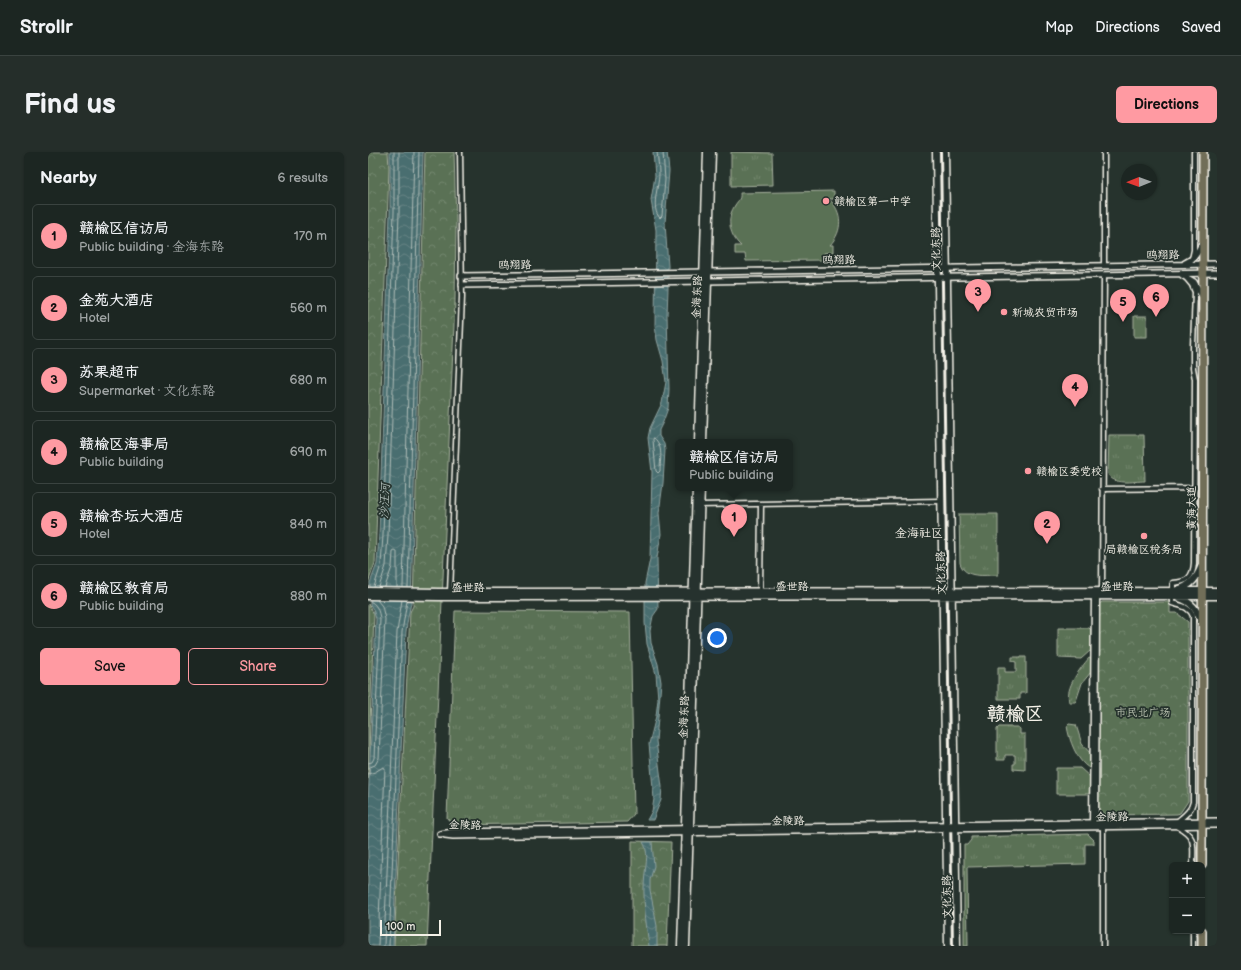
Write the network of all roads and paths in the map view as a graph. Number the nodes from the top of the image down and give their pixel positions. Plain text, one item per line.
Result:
1 (460, 152) edge
2 (707, 152) edge
3 (712, 152) edge
4 (936, 152) edge
5 (945, 152) edge
6 (1104, 152) edge
7 (1194, 152) edge
8 (1203, 152) edge
9 (1203, 240) junction
10 (1192, 260) junction
11 (1203, 264) junction
12 (1217, 264) edge
13 (1180, 265) junction
14 (1104, 266) junction
15 (946, 268) junction
16 (937, 269) junction
17 (706, 272) junction
18 (1178, 274) junction
19 (1203, 274) junction
20 (1217, 274) edge
21 (1104, 275) junction
22 (461, 276) junction
23 (1184, 276) junction
24 (938, 278) junction
25 (946, 278) junction
26 (705, 282) junction
27 (462, 285) junction
28 (1203, 299) junction
29 (698, 439) edge
30 (703, 439) edge
31 (1202, 477) junction
32 (1195, 488) junction
33 (1102, 489) junction
34 (696, 491) edge
35 (701, 491) edge
36 (1202, 498) junction
37 (941, 501) junction
38 (761, 504) junction
39 (700, 505) junction
40 (1202, 564) junction
41 (368, 591) edge
42 (760, 591) junction
43 (1217, 591) edge
44 (450, 592) junction
45 (1097, 593) junction
46 (1172, 593) junction
47 (695, 594) junction
48 (943, 594) junction
49 (952, 594) junction
50 (1202, 594) junction
51 (368, 596) edge
52 (1217, 596) edge
53 (1202, 625) junction
54 (1217, 821) edge
55 (1177, 823) junction
56 (1202, 823) junction
57 (1094, 825) junction
58 (1217, 825) edge
59 (946, 827) junction
60 (955, 827) junction
61 (1103, 827) junction
62 (687, 831) junction
63 (1193, 862) edge
64 (1202, 862) edge
65 (1193, 934) edge
66 (1202, 934) edge
67 (681, 946) edge
68 (686, 946) edge
69 (948, 946) edge
70 (957, 946) edge
71 (1103, 946) edge
72 (1193, 946) edge
73 (1202, 946) edge

1 - 22 street
2 - 17 main road, 金海东路
3 - 17 main road, 金海东路
4 - 16 main road, 文化东路
5 - 15 main road, 文化东路
6 - 14 street
7 - 10 street
8 - 9 main road, 黄海大道
9 - 10 street
9 - 11 main road, 黄海大道
10 - 13 street
11 - 12 street, 鸥翔路
11 - 13 street, 鸥翔路
11 - 19 main road, 黄海大道
13 - 14 street, 鸥翔路
14 - 15 street, 鸥翔路
15 - 16 street, 鸥翔路
15 - 25 main road, 文化东路
16 - 17 street, 鸥翔路
16 - 24 main road, 文化东路
17 - 22 street, 鸥翔路
17 - 26 main road, 金海东路
18 - 19 street, 鸥翔路
18 - 21 street, 鸥翔路
18 - 23 street
19 - 20 street, 鸥翔路
19 - 28 main road, 黄海大道
21 - 25 street, 鸥翔路
21 - 33 street
22 - 27 street
23 - 28 street
23 - 32 street
24 - 25 street, 鸥翔路
24 - 26 street, 鸥翔路
24 - 37 main road, 文化东路
25 - 49 main road, 文化东路
26 - 27 street, 鸥翔路
26 - 29 main road, 金海东路
26 - 30 main road, 金海东路
27 - 44 street
28 - 31 main road, 黄海大道
31 - 32 street
31 - 36 main road, 黄海大道
32 - 33 street
32 - 36 street
32 - 46 street
33 - 45 street
34 - 47 main road, 金海东路
35 - 39 main road, 金海东路
36 - 40 main road, 黄海大道
37 - 38 street
37 - 48 main road, 文化东路
38 - 39 street
38 - 42 street
39 - 47 main road, 金海东路
40 - 46 main road
40 - 50 main road, 黄海大道
41 - 44 main road, 盛世路
42 - 47 main road, 盛世路
42 - 48 main road, 盛世路
43 - 50 main road, 盛世路
44 - 47 main road, 盛世路
45 - 46 main road, 盛世路
45 - 49 main road, 盛世路
45 - 57 street
46 - 50 main road, 盛世路
46 - 53 main road
46 - 55 street
47 - 48 main road, 盛世路
47 - 51 main road, 盛世路
47 - 62 main road, 金海东路
48 - 49 main road, 盛世路
48 - 59 main road, 文化东路
49 - 60 main road, 文化东路
50 - 52 main road, 盛世路
50 - 53 main road, 黄海大道
53 - 56 main road, 黄海大道
54 - 56 street, 金陵路
55 - 56 street, 金陵路
55 - 57 street, 金陵路
55 - 61 street, 金陵路
55 - 63 street
56 - 58 street, 金陵路
56 - 64 main road, 黄海大道
57 - 60 street, 金陵路
57 - 61 street, 金陵路
59 - 60 street, 金陵路
59 - 62 street, 金陵路
59 - 69 main road, 文化东路
60 - 70 main road, 文化东路
61 - 71 street
62 - 62 street, 金陵路
62 - 67 main road, 金海东路
62 - 68 main road, 金海东路
65 - 72 street
66 - 73 main road

